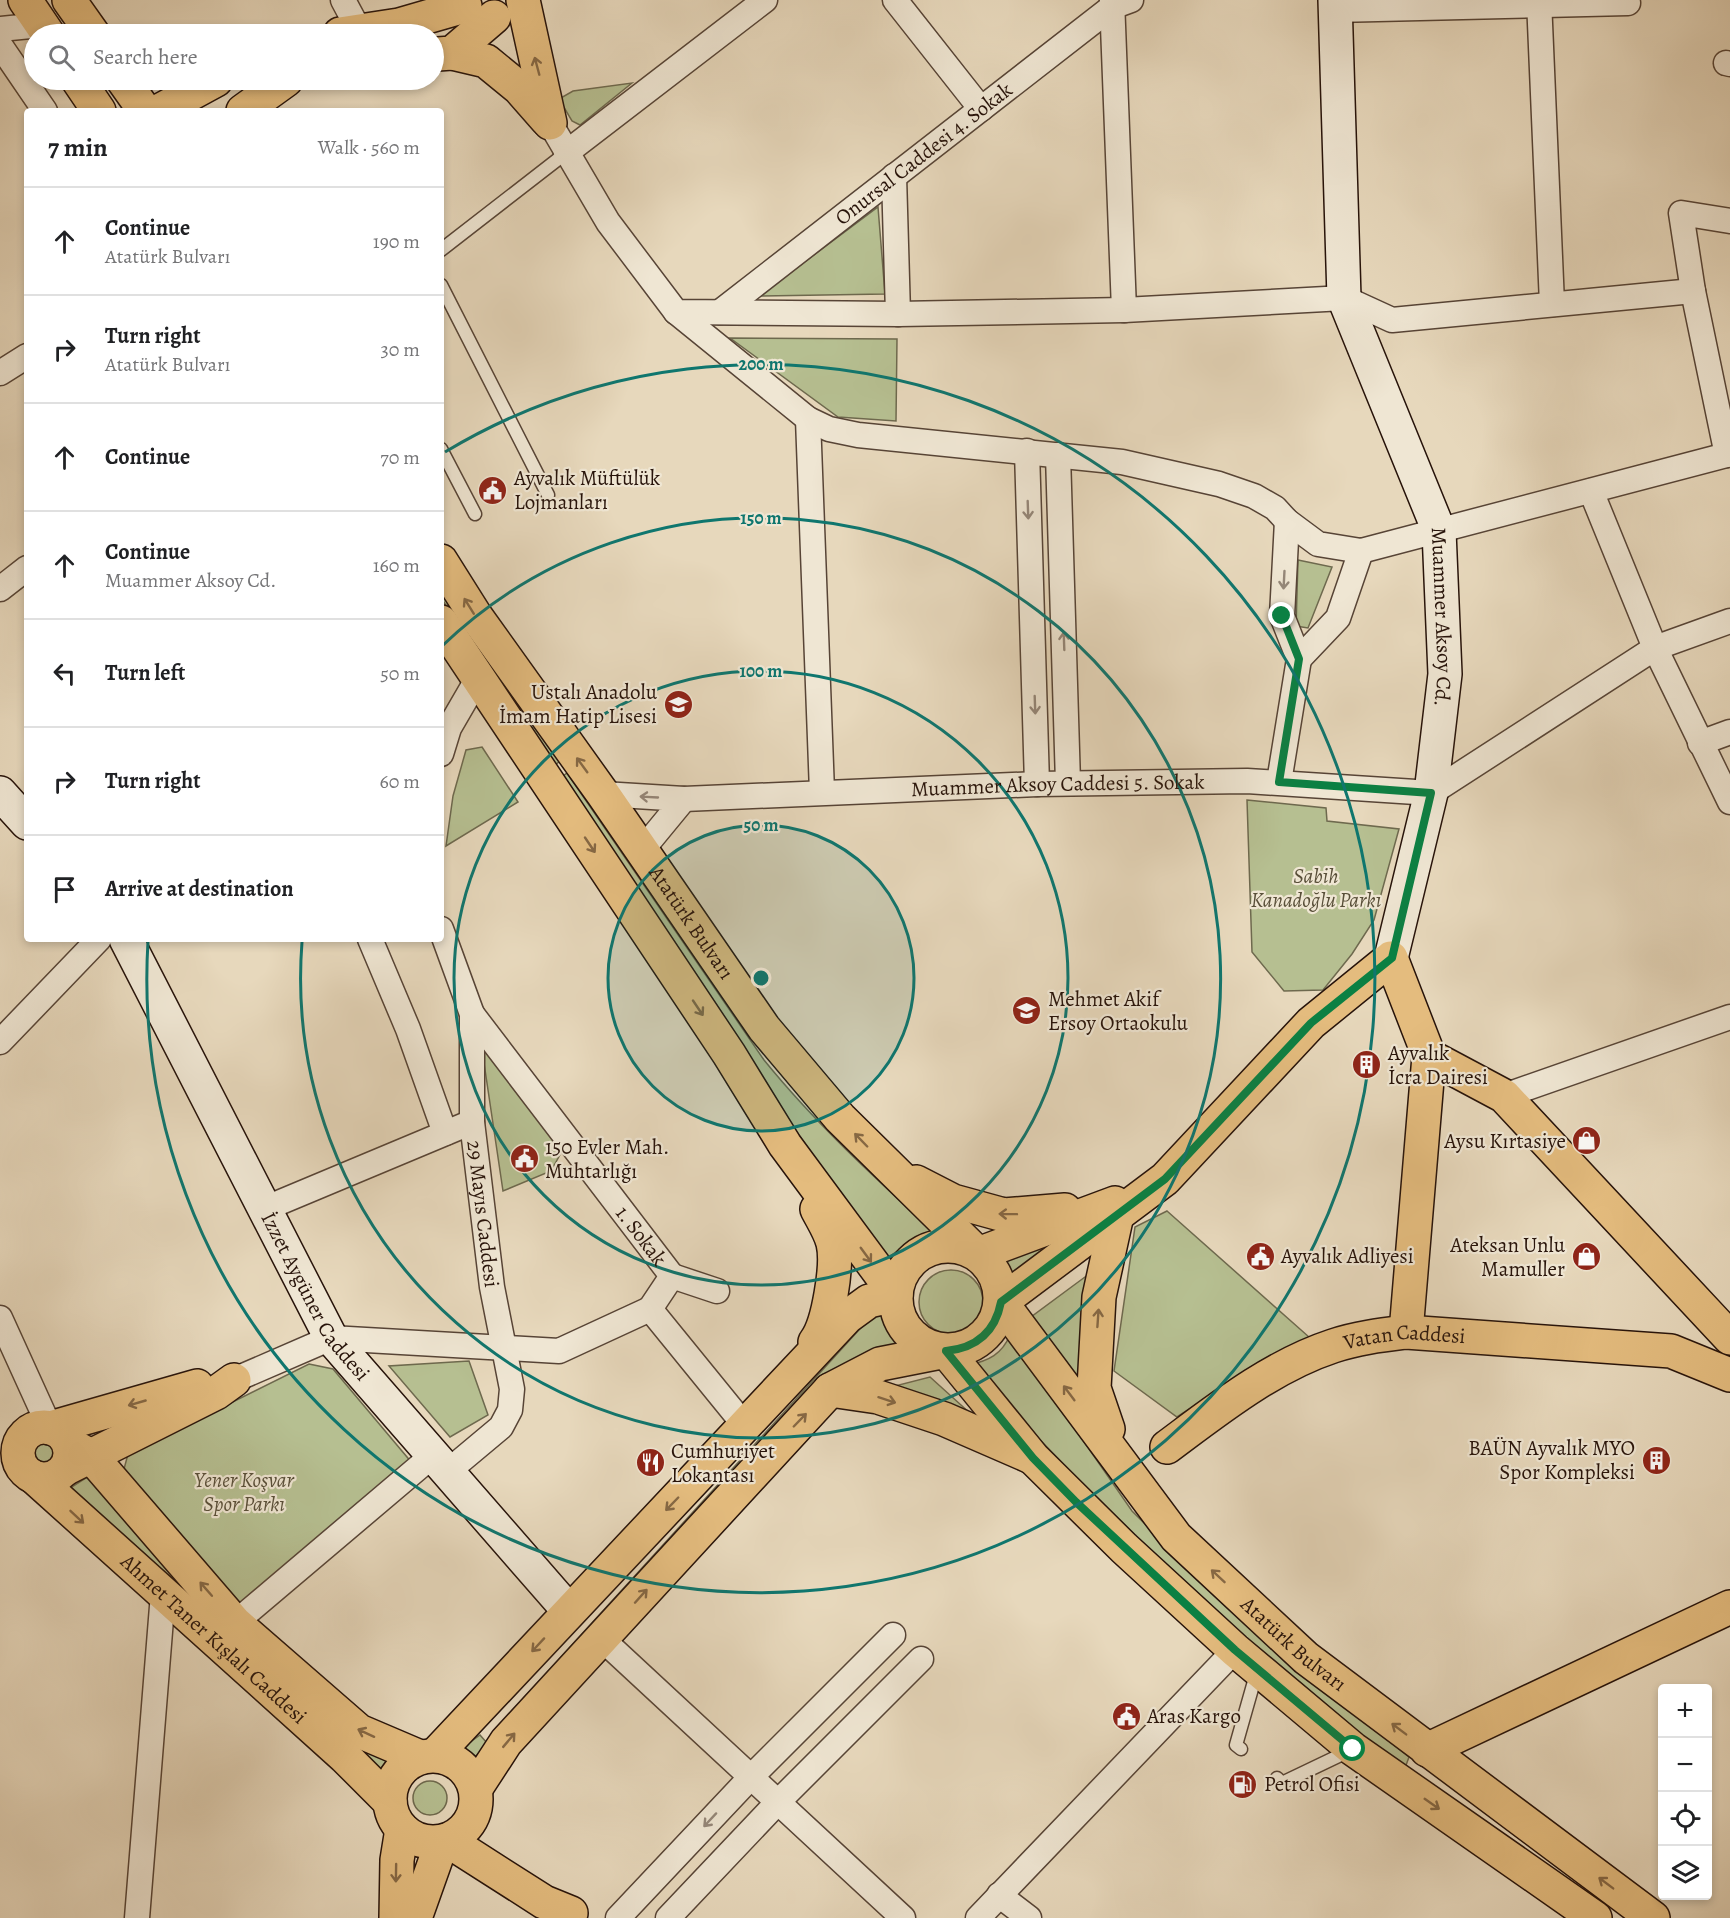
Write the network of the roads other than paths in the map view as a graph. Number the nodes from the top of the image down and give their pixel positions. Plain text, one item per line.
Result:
1 (69, 0) edge
2 (343, 0) edge
3 (523, 0) edge
4 (765, 0) edge
5 (895, 0) edge
6 (1118, 2) edge
7 (1539, 3) edge
8 (1628, 3) dead end
9 (1335, 5) edge
10 (483, 6) edge
11 (38, 20) edge
12 (86, 24) edge
13 (348, 24) edge
14 (404, 24) edge
15 (0, 30) edge
16 (0, 45) edge
17 (444, 52) edge
18 (444, 53) edge
19 (24, 80) edge
20 (31, 90) edge
21 (85, 90) edge
22 (130, 90) edge
23 (198, 90) edge
24 (272, 90) edge
25 (43, 108) edge
26 (97, 108) edge
27 (143, 108) edge
28 (165, 108) edge
29 (247, 108) edge
30 (981, 109) junction
31 (550, 123) junction
32 (566, 153) junction
33 (894, 176) junction
34 (1730, 221) edge
35 (444, 248) edge
36 (444, 291) edge
37 (1694, 291) junction
38 (1344, 298) junction
39 (1551, 304) junction
40 (1124, 310) junction
41 (676, 312) junction
42 (720, 312) junction
43 (898, 315) junction
44 (24, 358) edge
45 (0, 373) edge
46 (808, 419) junction
47 (1027, 451) junction
48 (1728, 454) edge
49 (444, 455) edge
50 (1058, 455) junction
51 (1591, 490) junction
52 (548, 495) dead end
53 (475, 514) dead end
54 (1287, 521) junction
55 (1439, 531) junction
56 (1361, 551) junction
57 (444, 566) edge
58 (24, 570) edge
59 (0, 589) edge
60 (1730, 621) edge
61 (444, 627) edge
62 (1655, 648) junction
63 (1299, 659) junction
64 (478, 678) junction
65 (1730, 732) edge
66 (1700, 743) junction
67 (444, 744) edge
68 (1279, 782) junction
69 (1068, 783) junction
70 (1037, 784) junction
71 (822, 792) junction
72 (0, 793) edge
73 (1431, 793) junction
74 (603, 794) junction
75 (684, 799) junction
76 (1730, 802) edge
77 (24, 820) edge
78 (642, 850) junction
79 (444, 937) edge
80 (96, 942) edge
81 (128, 942) edge
82 (371, 942) edge
83 (1392, 958) junction
84 (472, 1014) junction
85 (1730, 1017) edge
86 (0, 1042) edge
87 (1429, 1056) junction
88 (1503, 1096) junction
89 (472, 1122) junction
90 (445, 1133) junction
91 (785, 1146) junction
92 (884, 1164) junction
93 (264, 1209) junction
94 (1113, 1210) junction
95 (978, 1254) junction
96 (672, 1276) junction
97 (717, 1291) dead end
98 (896, 1295) junction
99 (1001, 1302) junction
100 (650, 1309) junction
101 (0, 1318) edge
102 (1406, 1332) junction
103 (332, 1338) junction
104 (1730, 1338) edge
105 (503, 1349) junction
106 (946, 1351) junction
107 (1730, 1375) edge
108 (234, 1380) junction
109 (830, 1390) junction
110 (777, 1394) junction
111 (746, 1427) junction
112 (0, 1429) edge
113 (63, 1445) junction
114 (1167, 1446) dead end
115 (1117, 1456) junction
116 (1033, 1458) junction
117 (439, 1465) junction
118 (20, 1475) edge
119 (163, 1594) junction
120 (1730, 1607) edge
121 (569, 1611) junction
122 (235, 1623) junction
123 (893, 1635) dead end
124 (602, 1639) junction
125 (921, 1659) dead end
126 (1246, 1660) junction
127 (1241, 1749) dead end
128 (1353, 1749) junction
129 (1427, 1750) junction
130 (427, 1756) junction
131 (750, 1778) junction
132 (1277, 1778) dead end
133 (475, 1802) junction
134 (777, 1803) junction
135 (396, 1816) junction
136 (445, 1841) junction
137 (999, 1895) junction
138 (574, 1916) edge
139 (137, 1918) edge
140 (396, 1918) edge
141 (415, 1918) edge
142 (618, 1918) edge
143 (668, 1918) edge
144 (903, 1918) edge
145 (978, 1918) edge
146 (1029, 1918) edge
147 (1595, 1918) edge
148 (1653, 1918) edge

1 - 12 main road
2 - 13 street
31 -> 3 main road
4 - 32 street
5 - 30 street
6 - 30 street, Onursal Caddesi 4. Sokak
6 - 40 street
7 - 8 street
7 - 9 street
7 - 39 street
9 - 38 street
10 - 14 main road
10 - 17 main road
11 - 15 street
16 - 19 street
18 - 31 main road
20 - 25 street
21 - 26 main road
22 - 27 main road
23 - 28 main road
24 - 29 main road
30 - 33 street, Onursal Caddesi 4. Sokak
31 - 32 street
32 - 35 lane
32 - 41 street
33 - 42 street, Onursal Caddesi 4. Sokak
33 - 43 street
34 - 37 street
36 - 52 lane
37 - 39 street
37 - 48 street
38 - 39 street
38 - 40 street
38 - 55 street, Muammer Aksoy Cd.
40 - 43 street
41 - 42 street
41 - 46 street
42 - 43 street
44 - 45 street
46 - 47 street
46 - 71 street
47 - 50 street
47 -> 70 street
48 - 51 street
49 - 53 lane
50 - 54 street
69 -> 50 street
51 - 55 street
51 - 62 street
54 - 56 street
54 -> 63 street
55 - 56 street
55 - 73 street, Muammer Aksoy Cd.
56 - 63 street
74 -> 57 main road, Atatürk Bulvarı
58 - 59 street
60 - 62 street
61 - 64 main road, Atatürk Bulvarı
62 - 66 street
62 - 73 street
63 - 68 street
64 - 67 street
64 -> 91 main road, Atatürk Bulvarı
65 - 66 street
66 - 76 street
68 - 69 street, Muammer Aksoy Caddesi 5. Sokak
68 - 73 street, Muammer Aksoy Caddesi 5. Sokak
69 - 70 street, Muammer Aksoy Caddesi 5. Sokak
70 - 71 street, Muammer Aksoy Caddesi 5. Sokak
71 - 75 street, Muammer Aksoy Caddesi 5. Sokak
72 - 77 street
73 - 83 street, Muammer Aksoy Cd.
75 -> 74 street, Muammer Aksoy Caddesi 5. Sokak
74 - 78 main road, Atatürk Bulvarı
75 - 78 street
92 -> 78 main road, Atatürk Bulvarı
79 - 84 street, 29 Mayıs Caddesi
80 - 86 street
81 - 93 street, İzzet Aygüner Caddesi
82 - 90 street
83 - 87 main road
83 - 94 main road
84 - 89 street, 29 Mayıs Caddesi
84 - 96 street, 1. Sokak
85 - 88 street
87 - 88 main road
87 - 102 main road
88 - 104 main road
89 - 90 street
89 - 105 street, 29 Mayıs Caddesi
90 - 93 street
91 -> 98 main road, Atatürk Bulvarı
91 - 110 main road
94 -> 92 main road
92 - 95 main road, Atatürk Bulvarı
93 - 103 street, İzzet Aygüner Caddesi
94 - 95 main road
94 - 99 main road
115 -> 94 main road
95 - 98 main road
95 - 99 main road, Atatürk Bulvarı
96 - 97 street
96 - 100 street, 1. Sokak
98 - 106 main road, Atatürk Bulvarı
98 - 110 main road
99 - 106 main road
115 -> 99 main road, Atatürk Bulvarı
100 - 105 street
100 - 111 street
101 - 113 street
102 - 107 main road, Vatan Caddesi
102 - 114 main road, Vatan Caddesi
103 - 105 street
103 - 108 street
103 - 117 street, İzzet Aygüner Caddesi
105 - 117 street, 29 Mayıs Caddesi
106 - 109 main road
106 - 116 main road, Atatürk Bulvarı
108 - 113 main road
108 -> 113 main road
109 -> 116 main road
124 -> 109 main road
110 - 111 main road
111 -> 121 main road
112 - 113 main road
113 - 118 main road
113 - 118 main road
122 -> 113 main road, Ahmet Taner Kışlalı Caddesi
129 -> 115 main road, Atatürk Bulvarı
116 - 126 main road, Atatürk Bulvarı
117 - 121 street, İzzet Aygüner Caddesi
117 - 122 street, 29 Mayıs Caddesi
118 -> 119 main road, Ahmet Taner Kışlalı Caddesi
119 - 135 main road, Ahmet Taner Kışlalı Caddesi
119 - 139 street
120 - 129 main road
121 -> 130 main road
130 -> 122 main road, Ahmet Taner Kışlalı Caddesi
123 - 131 street
124 - 131 street
133 -> 124 main road
125 - 134 street
126 - 127 lane
126 - 128 main road, Atatürk Bulvarı
126 - 137 street
128 - 132 lane
128 -> 147 main road, Atatürk Bulvarı
148 -> 129 main road, Atatürk Bulvarı
130 - 133 main road
130 - 135 main road
131 - 134 street
131 -> 142 street
133 - 136 main road
133 - 138 main road
134 - 143 street
134 - 144 street
135 - 136 main road
135 -> 140 main road
136 - 138 main road
136 - 141 main road
137 - 145 street
137 - 146 street

